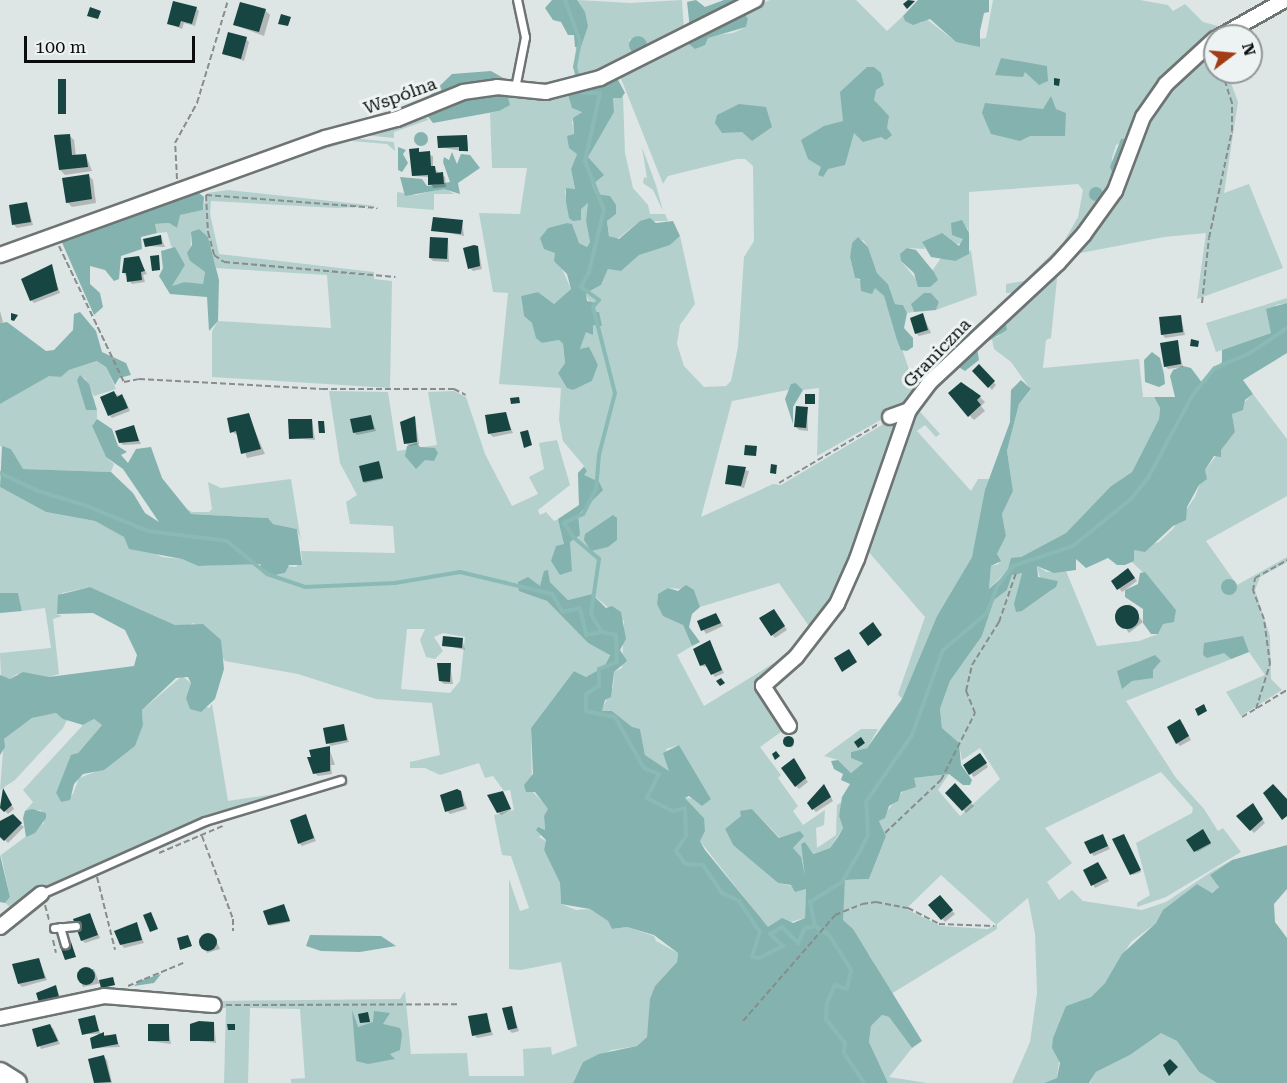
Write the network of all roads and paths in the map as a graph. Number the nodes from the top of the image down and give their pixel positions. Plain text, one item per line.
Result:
1 (228, 0) edge
2 (517, 0) edge
3 (755, 0) edge
4 (1285, 0) edge
5 (1242, 24) edge
6 (1203, 50) edge
7 (1226, 84) edge
8 (515, 88) junction
9 (195, 185) junction
10 (178, 192) junction
11 (206, 195) junction
12 (378, 208) dead end
13 (53, 235) junction
14 (0, 255) edge
15 (395, 277) dead end
16 (1202, 303) dead end
17 (466, 395) dead end
18 (909, 410) junction
19 (890, 417) joint
20 (779, 483) dead end
21 (1287, 560) edge
22 (1016, 573) dead end
23 (1287, 690) edge
24 (1256, 709) junction
25 (1242, 717) dead end
26 (789, 726) dead end
27 (341, 780) dead end
28 (885, 833) dead end
29 (202, 836) dead end
30 (89, 873) junction
31 (41, 894) joint
32 (76, 926) dead end
33 (994, 926) dead end
34 (0, 927) edge
35 (232, 931) dead end
36 (65, 944) dead end
37 (115, 950) dead end
38 (183, 963) dead end
39 (114, 997) junction
40 (460, 1004) dead end
41 (214, 1005) joint
42 (0, 1018) edge
43 (743, 1021) dead end
44 (0, 1073) edge
45 (16, 1083) edge

1 - 10 path
2 - 8 lane
3 - 8 street, Wspólna
4 - 5 street
6 - 18 street, Graniczna
7 - 16 path
8 - 9 street, Wspólna
9 - 10 street, Wspólna
9 - 11 path
10 - 13 street, Wspólna
11 - 12 path
11 - 15 path
13 - 14 street, Wspólna
13 - 17 path
18 - 19 street
18 - 26 street, Graniczna
19 - 20 path
21 - 24 path
22 - 28 path
23 - 24 path
24 - 25 path
27 - 30 lane
29 - 35 path
30 - 31 lane
30 - 37 path
31 - 34 street
32 - 36 lane
33 - 43 path
38 - 39 path
39 - 41 street
39 - 42 street
40 - 41 path
44 - 45 street

